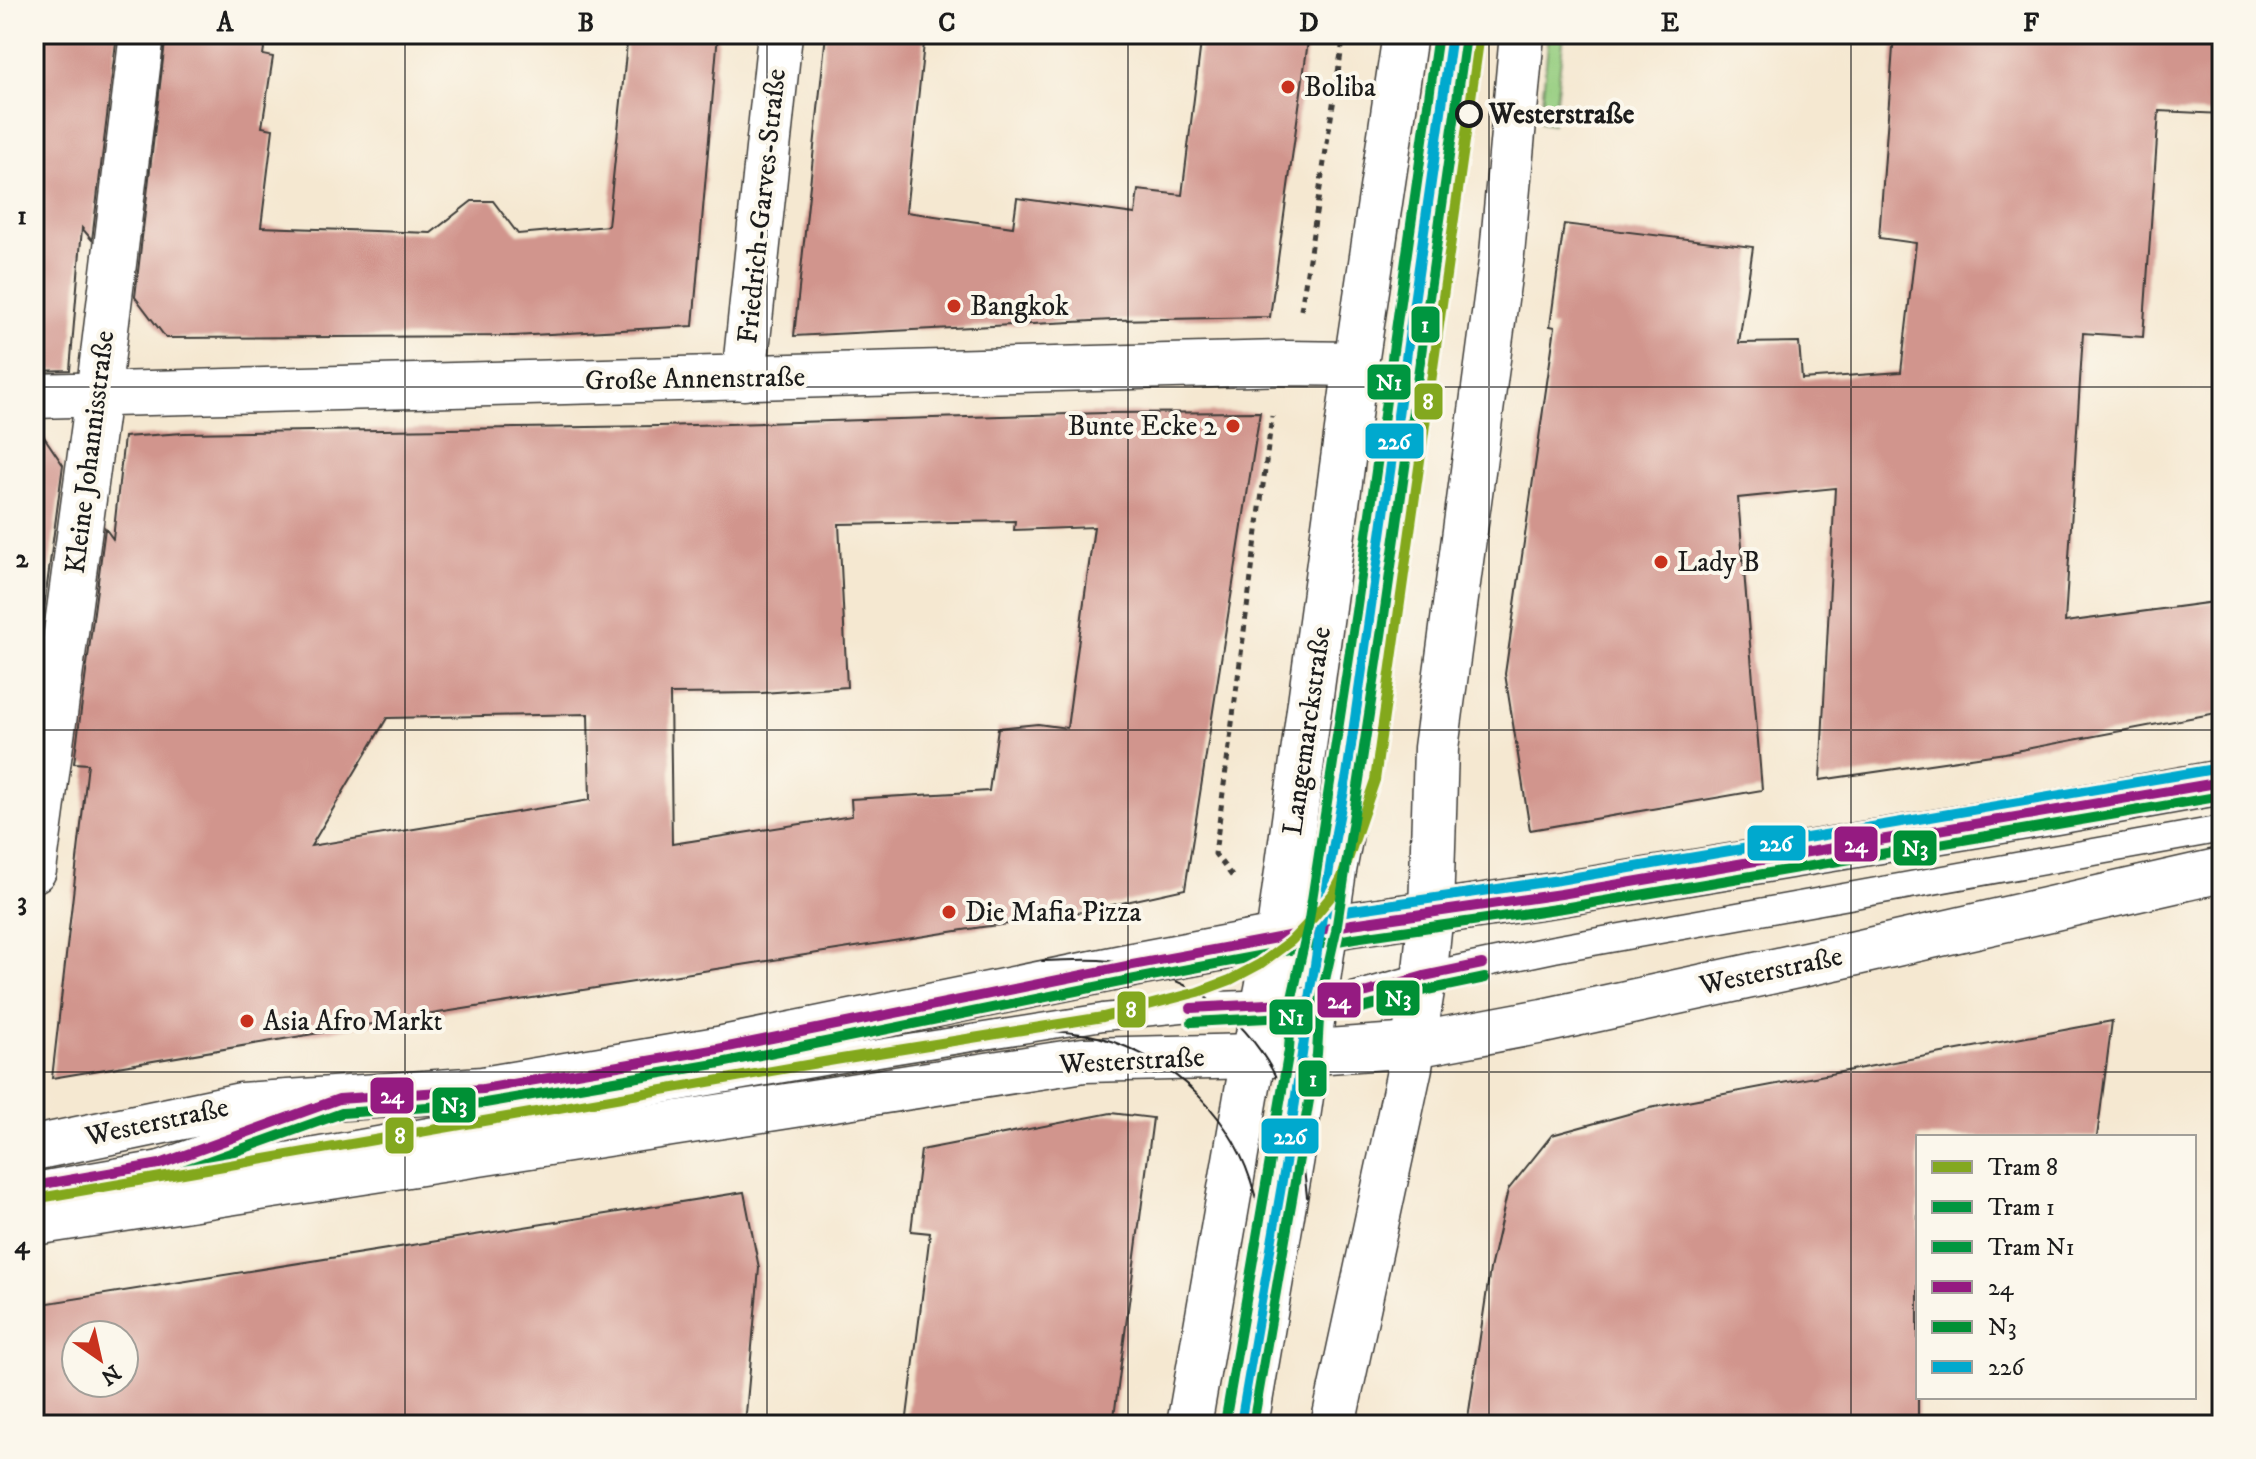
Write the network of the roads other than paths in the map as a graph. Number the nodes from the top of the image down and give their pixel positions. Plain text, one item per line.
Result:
1 (142, 34) edge
2 (780, 34) edge
3 (1405, 34) edge
4 (1466, 34) edge
5 (1522, 34) edge
6 (1356, 364) junction
7 (744, 378) junction
8 (98, 395) junction
9 (34, 396) edge
10 (2222, 782) edge
11 (2222, 829) edge
12 (34, 870) edge
13 (2222, 870) edge
14 (1431, 912) junction
15 (1334, 927) junction
16 (1278, 938) junction
17 (1424, 976) junction
18 (1323, 1001) junction
19 (1265, 1003) junction
20 (1414, 1045) junction
21 (1315, 1051) junction
22 (1255, 1056) junction
23 (339, 1099) junction
24 (34, 1148) edge
25 (160, 1164) junction
26 (34, 1186) edge
27 (34, 1223) edge
28 (1189, 1425) edge
29 (1255, 1425) edge
30 (1333, 1425) edge

1 - 8 main road, Kleine Johannisstraße
2 - 7 main road, Friedrich-Garves-Straße
3 - 6 main road, Langemarckstraße
4 - 15 lane
5 - 14 main road
6 - 7 main road, Große Annenstraße
6 - 16 main road, Langemarckstraße
7 - 8 main road, Große Annenstraße
8 - 9 main road, Große Annenstraße
8 - 12 main road, Kleine Johannisstraße
10 - 14 main road, Westerstraße
11 - 17 lane
13 - 20 main road, Westerstraße
14 - 15 main road, Westerstraße
14 - 17 main road
15 - 16 main road, Westerstraße
15 - 18 lane
16 - 19 main road, Langemarckstraße
16 - 23 main road, Westerstraße
17 - 18 lane
17 - 20 main road
18 - 19 lane
18 - 21 lane
19 - 22 main road, Langemarckstraße
19 - 25 lane
20 - 21 main road, Westerstraße
20 - 30 main road
21 - 22 main road, Westerstraße
21 - 29 lane
22 - 27 main road, Westerstraße
22 - 28 main road, Langemarckstraße
23 - 24 main road, Westerstraße
23 - 25 lane
25 - 26 lane

